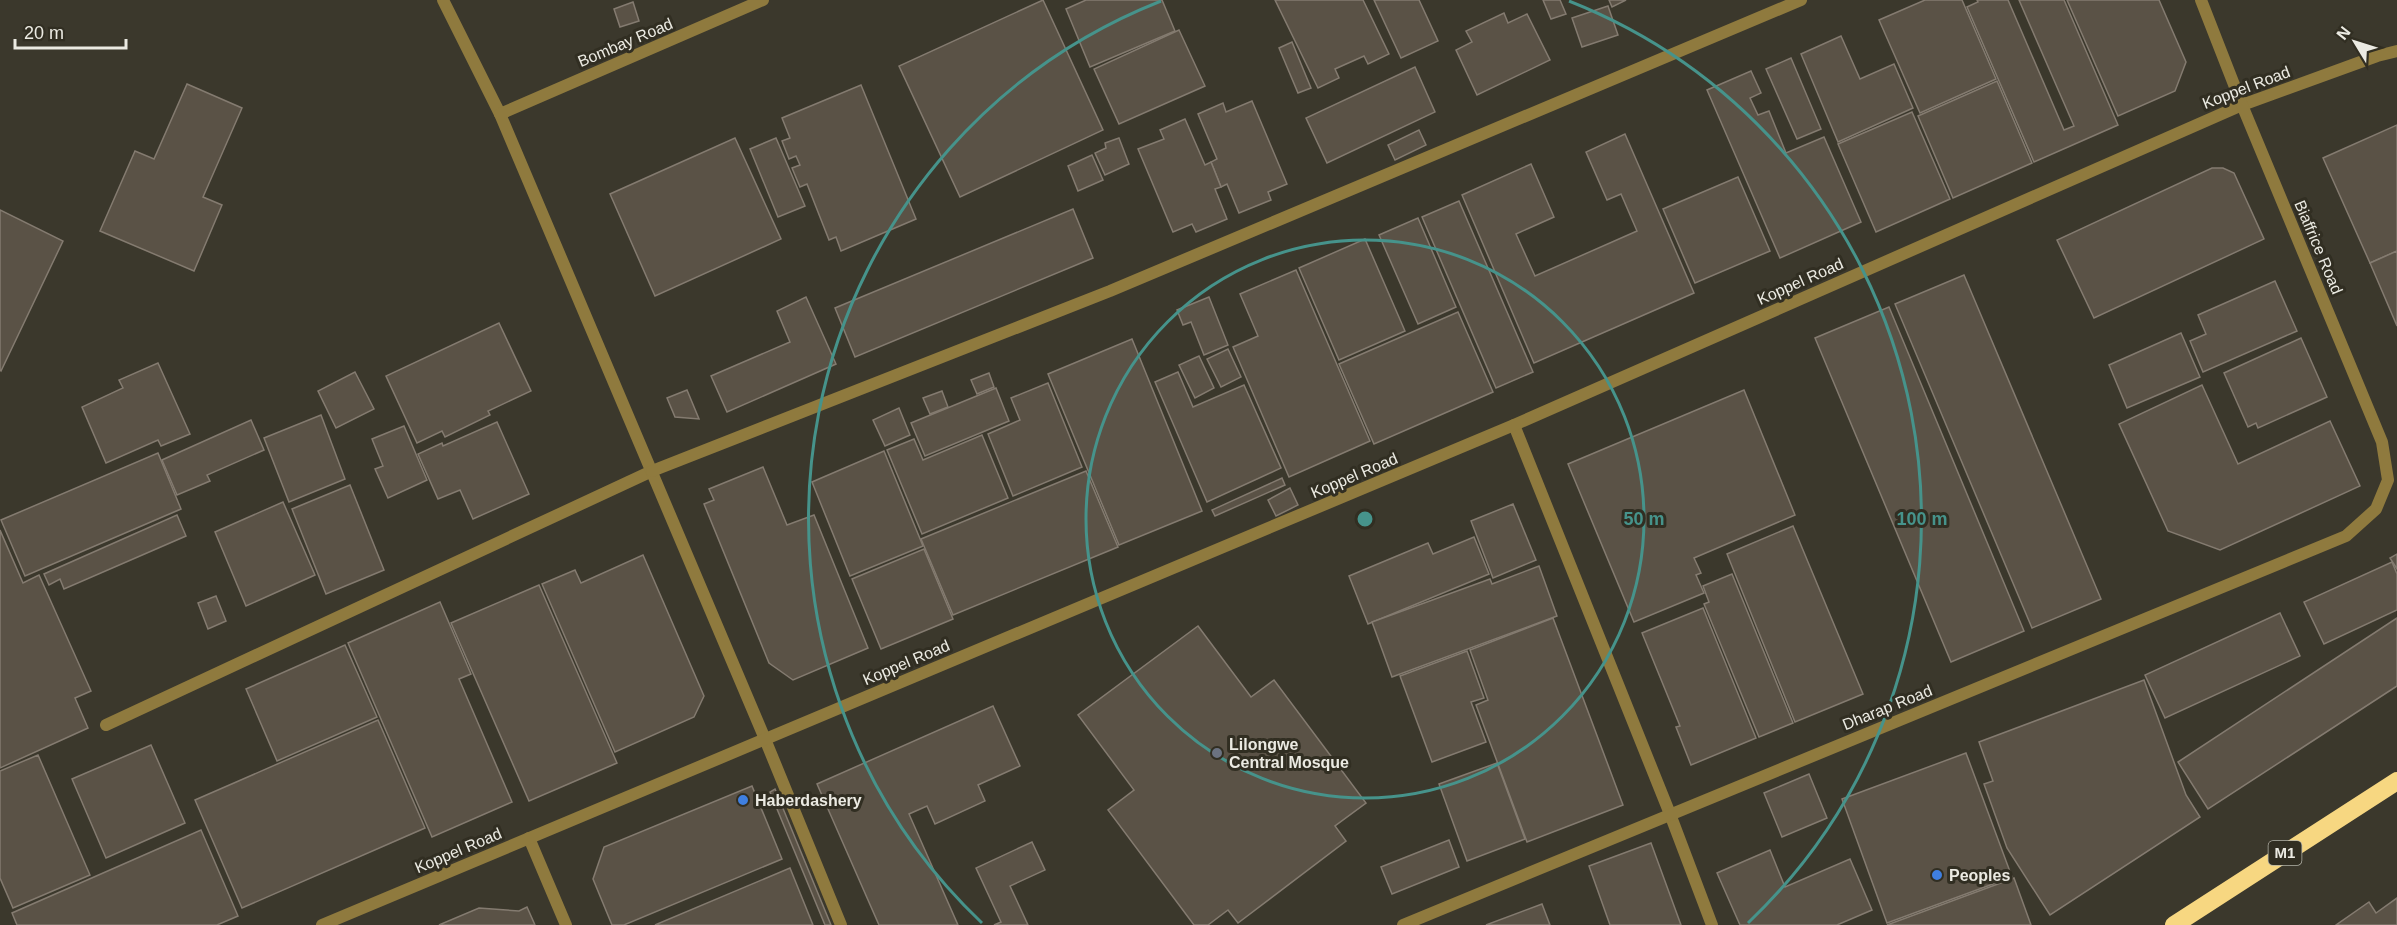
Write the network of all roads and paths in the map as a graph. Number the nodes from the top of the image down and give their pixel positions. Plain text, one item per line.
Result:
1 (443, 0) edge
2 (763, 0) edge
3 (1801, 0) edge
4 (2201, 0) edge
5 (2397, 51) edge
6 (2242, 105) junction
7 (500, 114) junction
8 (1514, 426) junction
9 (652, 471) junction
10 (2376, 509) joint
11 (106, 725) dead end
12 (765, 740) junction
13 (2397, 781) edge
14 (1670, 814) junction
15 (529, 838) junction
16 (322, 925) edge
17 (566, 925) edge
18 (841, 925) edge
19 (1403, 925) edge
20 (1712, 925) edge
21 (2174, 925) edge

1 - 7 street
2 - 7 street, Bombay Road
3 - 9 street
4 - 6 street, Biaffrice Road
5 - 6 street, Koppel Road
6 - 8 street, Koppel Road
6 - 10 street, Biaffrice Road
7 - 9 street
8 - 12 street, Koppel Road
8 - 14 street
9 - 11 street
9 - 12 street
10 - 14 street, Dharap Road
12 - 15 street, Koppel Road
12 - 18 street
13 - 21 highway, M1
14 - 19 street, Dharap Road
14 - 20 street
15 - 16 street, Koppel Road
15 - 17 street

